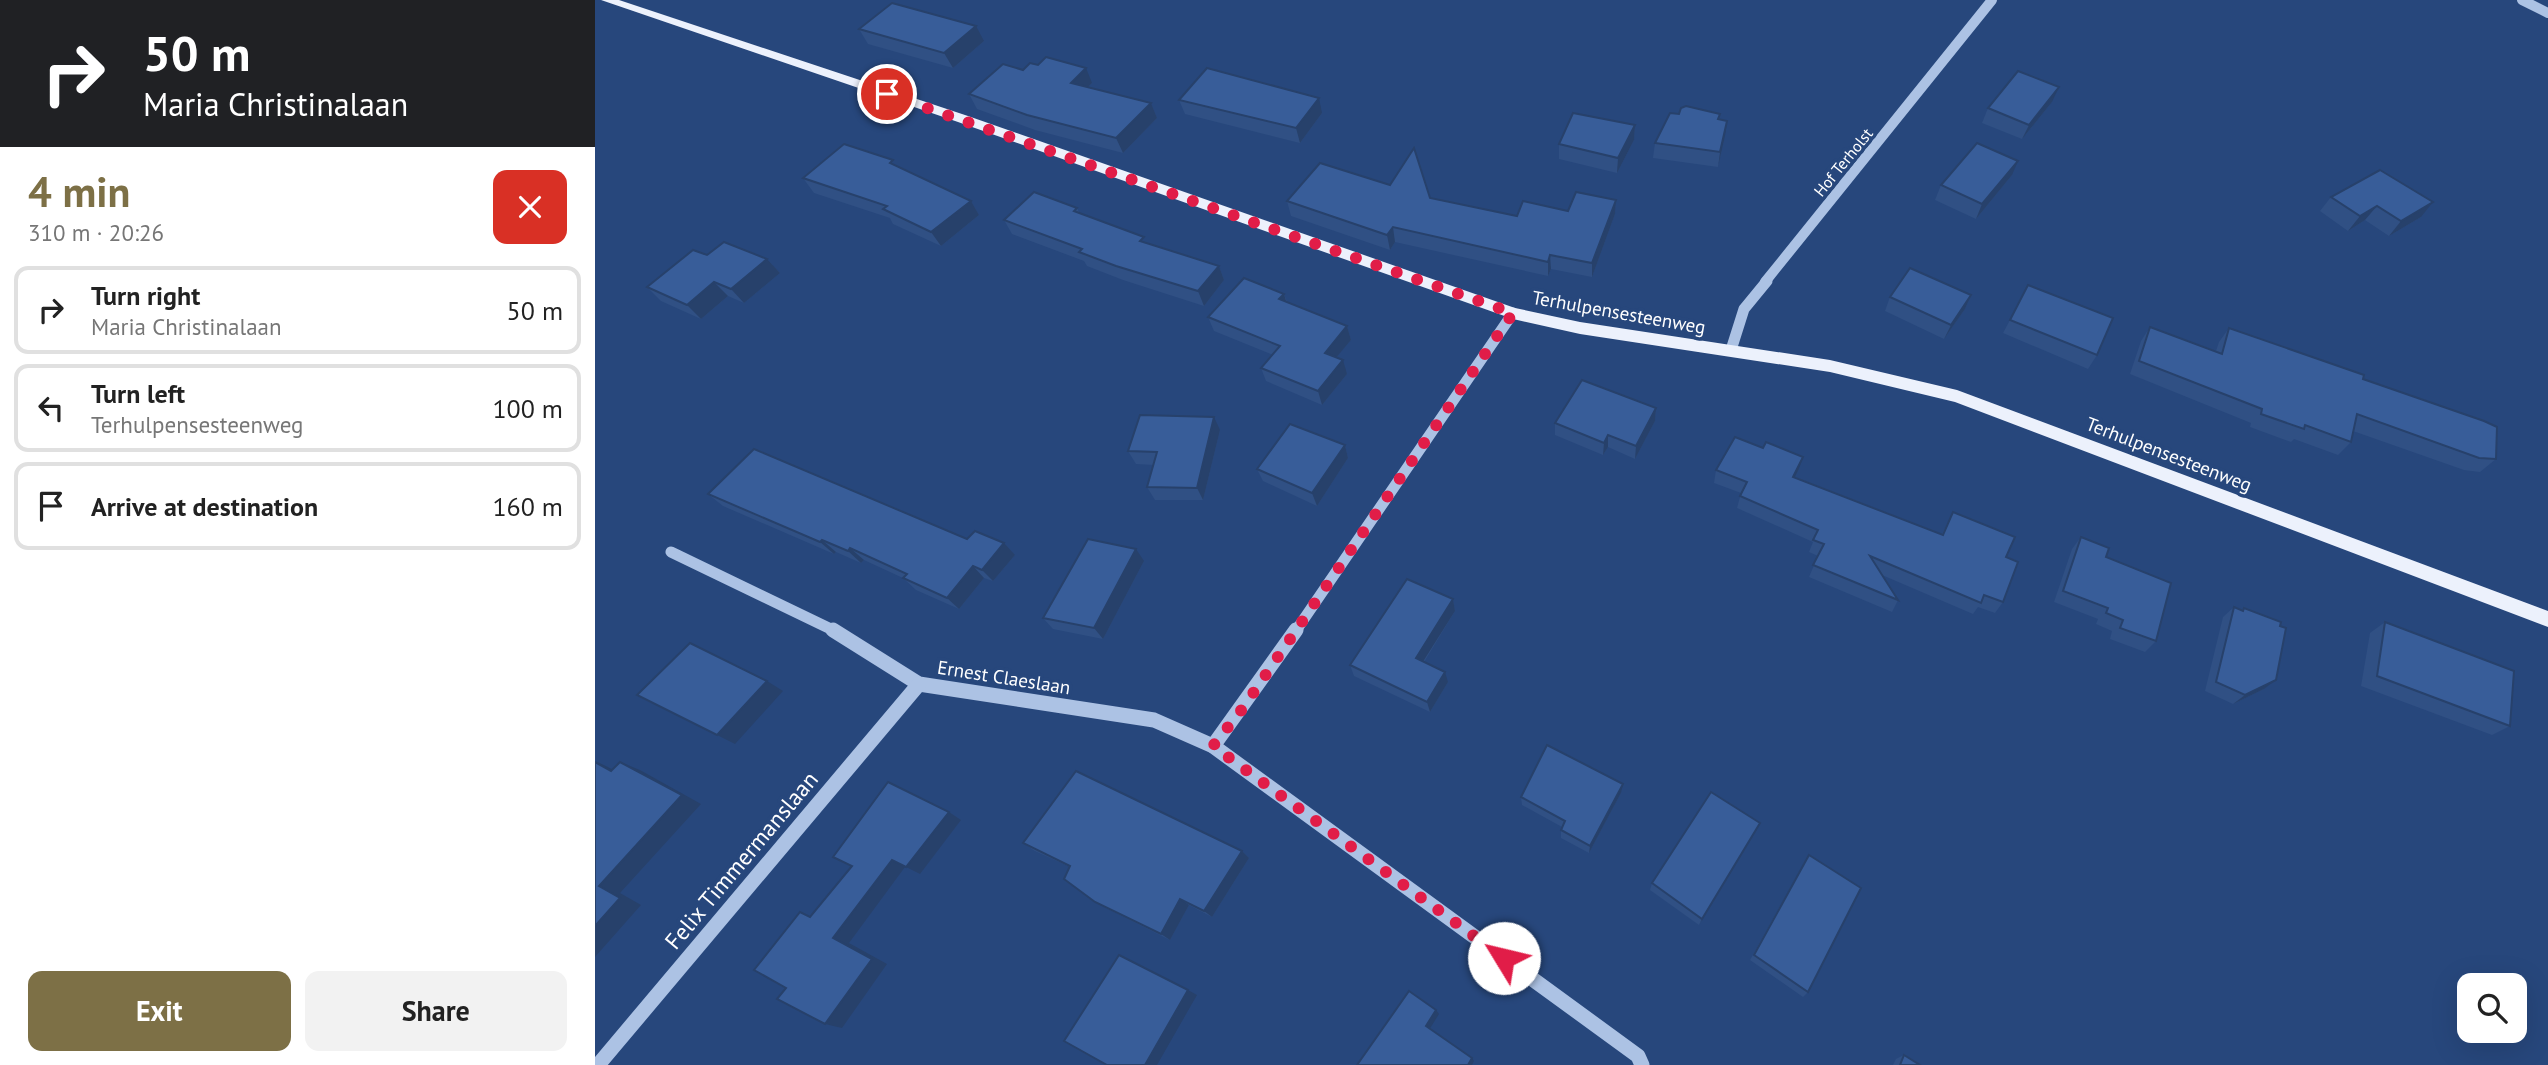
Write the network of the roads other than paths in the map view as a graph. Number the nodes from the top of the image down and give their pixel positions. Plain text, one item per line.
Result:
1 (607, 0) edge
2 (1993, 0) edge
3 (2522, 0) edge
4 (2548, 13) edge
5 (1513, 313) junction
6 (1731, 350) junction
7 (671, 552) dead end
8 (2548, 619) edge
9 (919, 684) junction
10 (1213, 746) junction
11 (598, 1065) edge
12 (1643, 1065) edge

1 - 5 main road, Terhulpensesteenweg
2 - 6 street, Hof Terholst
3 - 4 street
5 - 6 main road, Terhulpensesteenweg
5 - 10 street
6 - 8 main road, Terhulpensesteenweg
7 - 9 street, Ernest Claeslaan
9 - 10 street, Ernest Claeslaan
9 - 11 street, Felix Timmermanslaan
10 - 12 street, Ernest Claeslaan

